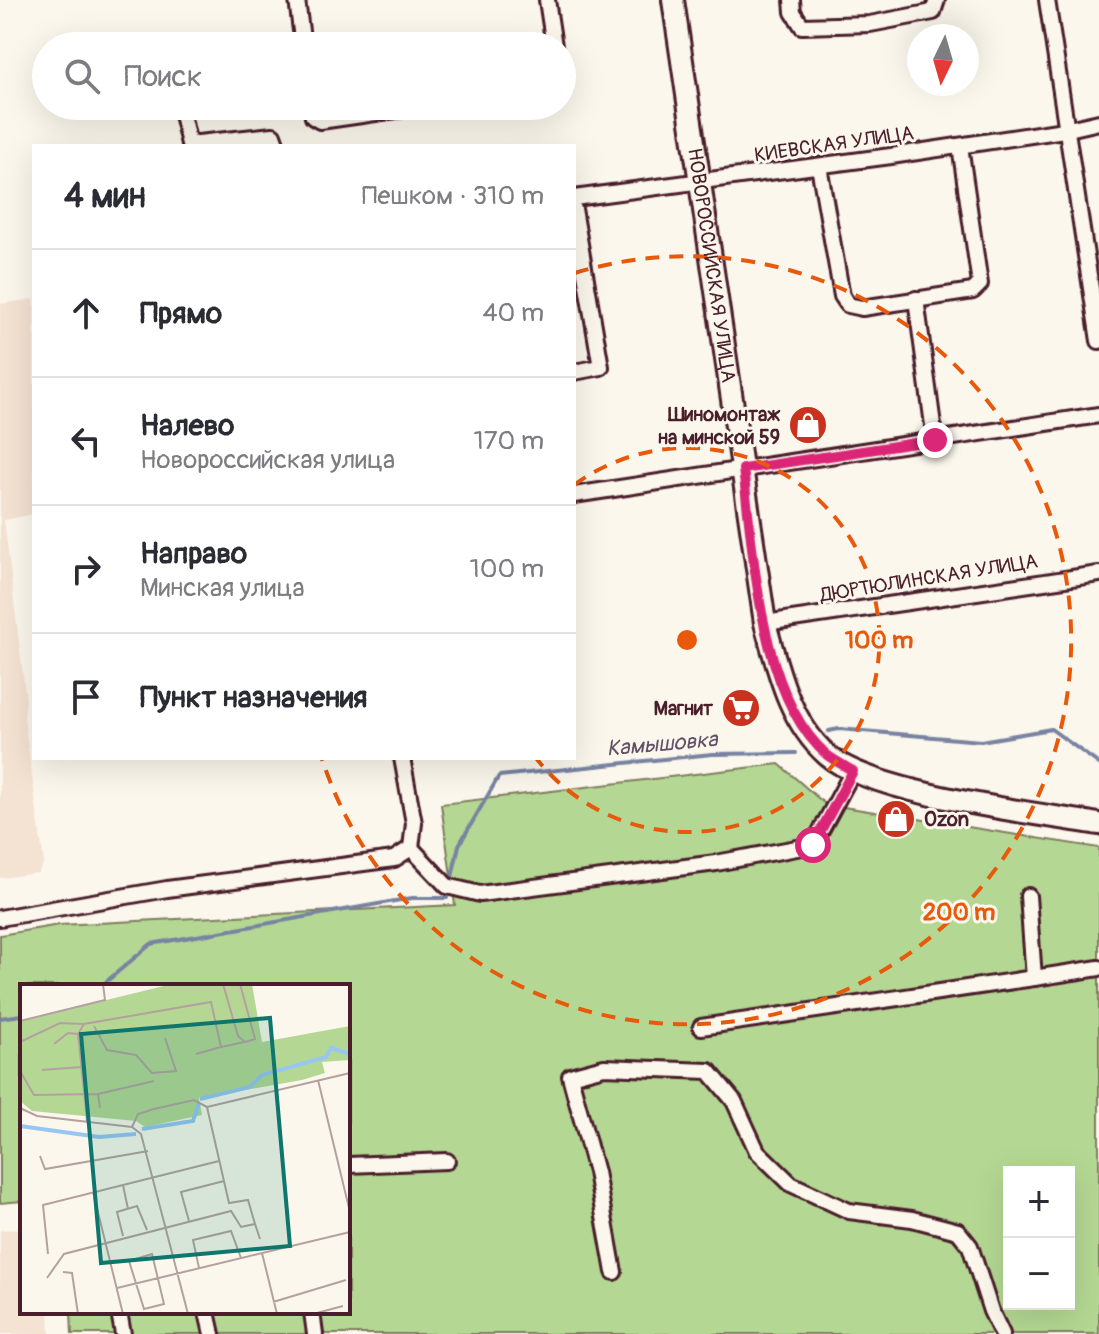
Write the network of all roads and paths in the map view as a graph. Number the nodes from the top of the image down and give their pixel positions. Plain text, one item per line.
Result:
1 (297, 0) edge
2 (547, 0) edge
3 (673, 0) edge
4 (792, 0) edge
5 (937, 0) edge
6 (1047, 0) edge
7 (301, 32) edge
8 (552, 32) edge
9 (183, 120) edge
10 (1099, 122) edge
11 (1064, 130) junction
12 (189, 144) edge
13 (197, 144) edge
14 (276, 144) edge
15 (960, 146) junction
16 (819, 166) junction
17 (700, 183) junction
18 (576, 198) edge
19 (576, 221) edge
20 (916, 299) junction
21 (1099, 341) edge
22 (576, 372) edge
23 (1099, 415) edge
24 (935, 440) junction
25 (743, 469) junction
26 (576, 495) edge
27 (1099, 574) edge
28 (765, 623) junction
29 (402, 760) edge
30 (853, 771) junction
31 (1099, 824) edge
32 (411, 848) junction
33 (1028, 896) dead end
34 (0, 918) edge
35 (1099, 968) edge
36 (1034, 978) junction
37 (701, 1027) dead end
38 (447, 1161) dead end
39 (350, 1165) edge
40 (614, 1272) dead end
41 (119, 1314) edge
42 (207, 1314) edge
43 (312, 1314) edge
44 (123, 1334) edge
45 (212, 1334) edge
46 (315, 1334) edge
47 (1002, 1334) edge

1 - 7 street
2 - 8 street
3 - 17 main road, НОВОРОССИЙСКАЯ УЛИЦА
4 - 5 street
6 - 11 street
9 - 12 street
10 - 11 street, КИЕВСКАЯ УЛИЦА
11 - 15 street, КИЕВСКАЯ УЛИЦА
11 - 21 street
13 - 14 street
15 - 16 street, КИЕВСКАЯ УЛИЦА
15 - 20 street
16 - 17 street, КИЕВСКАЯ УЛИЦА
16 - 20 street
17 - 18 street, КИЕВСКАЯ УЛИЦА
17 - 25 main road, НОВОРОССИЙСКАЯ УЛИЦА
19 - 22 street
20 - 24 street
23 - 24 street
24 - 25 street
25 - 26 street
25 - 28 main road, НОВОРОССИЙСКАЯ УЛИЦА
27 - 28 street, ДЮРТЮЛИНСКАЯ УЛИЦА
28 - 30 main road, НОВОРОССИЙСКАЯ УЛИЦА
29 - 32 street
30 - 31 main road, НОВОРОССИЙСКАЯ УЛИЦА
30 - 32 street
32 - 34 street
33 - 36 street
35 - 36 street
36 - 37 street
38 - 39 street
40 - 47 street
41 - 44 street
42 - 45 street
43 - 46 street

